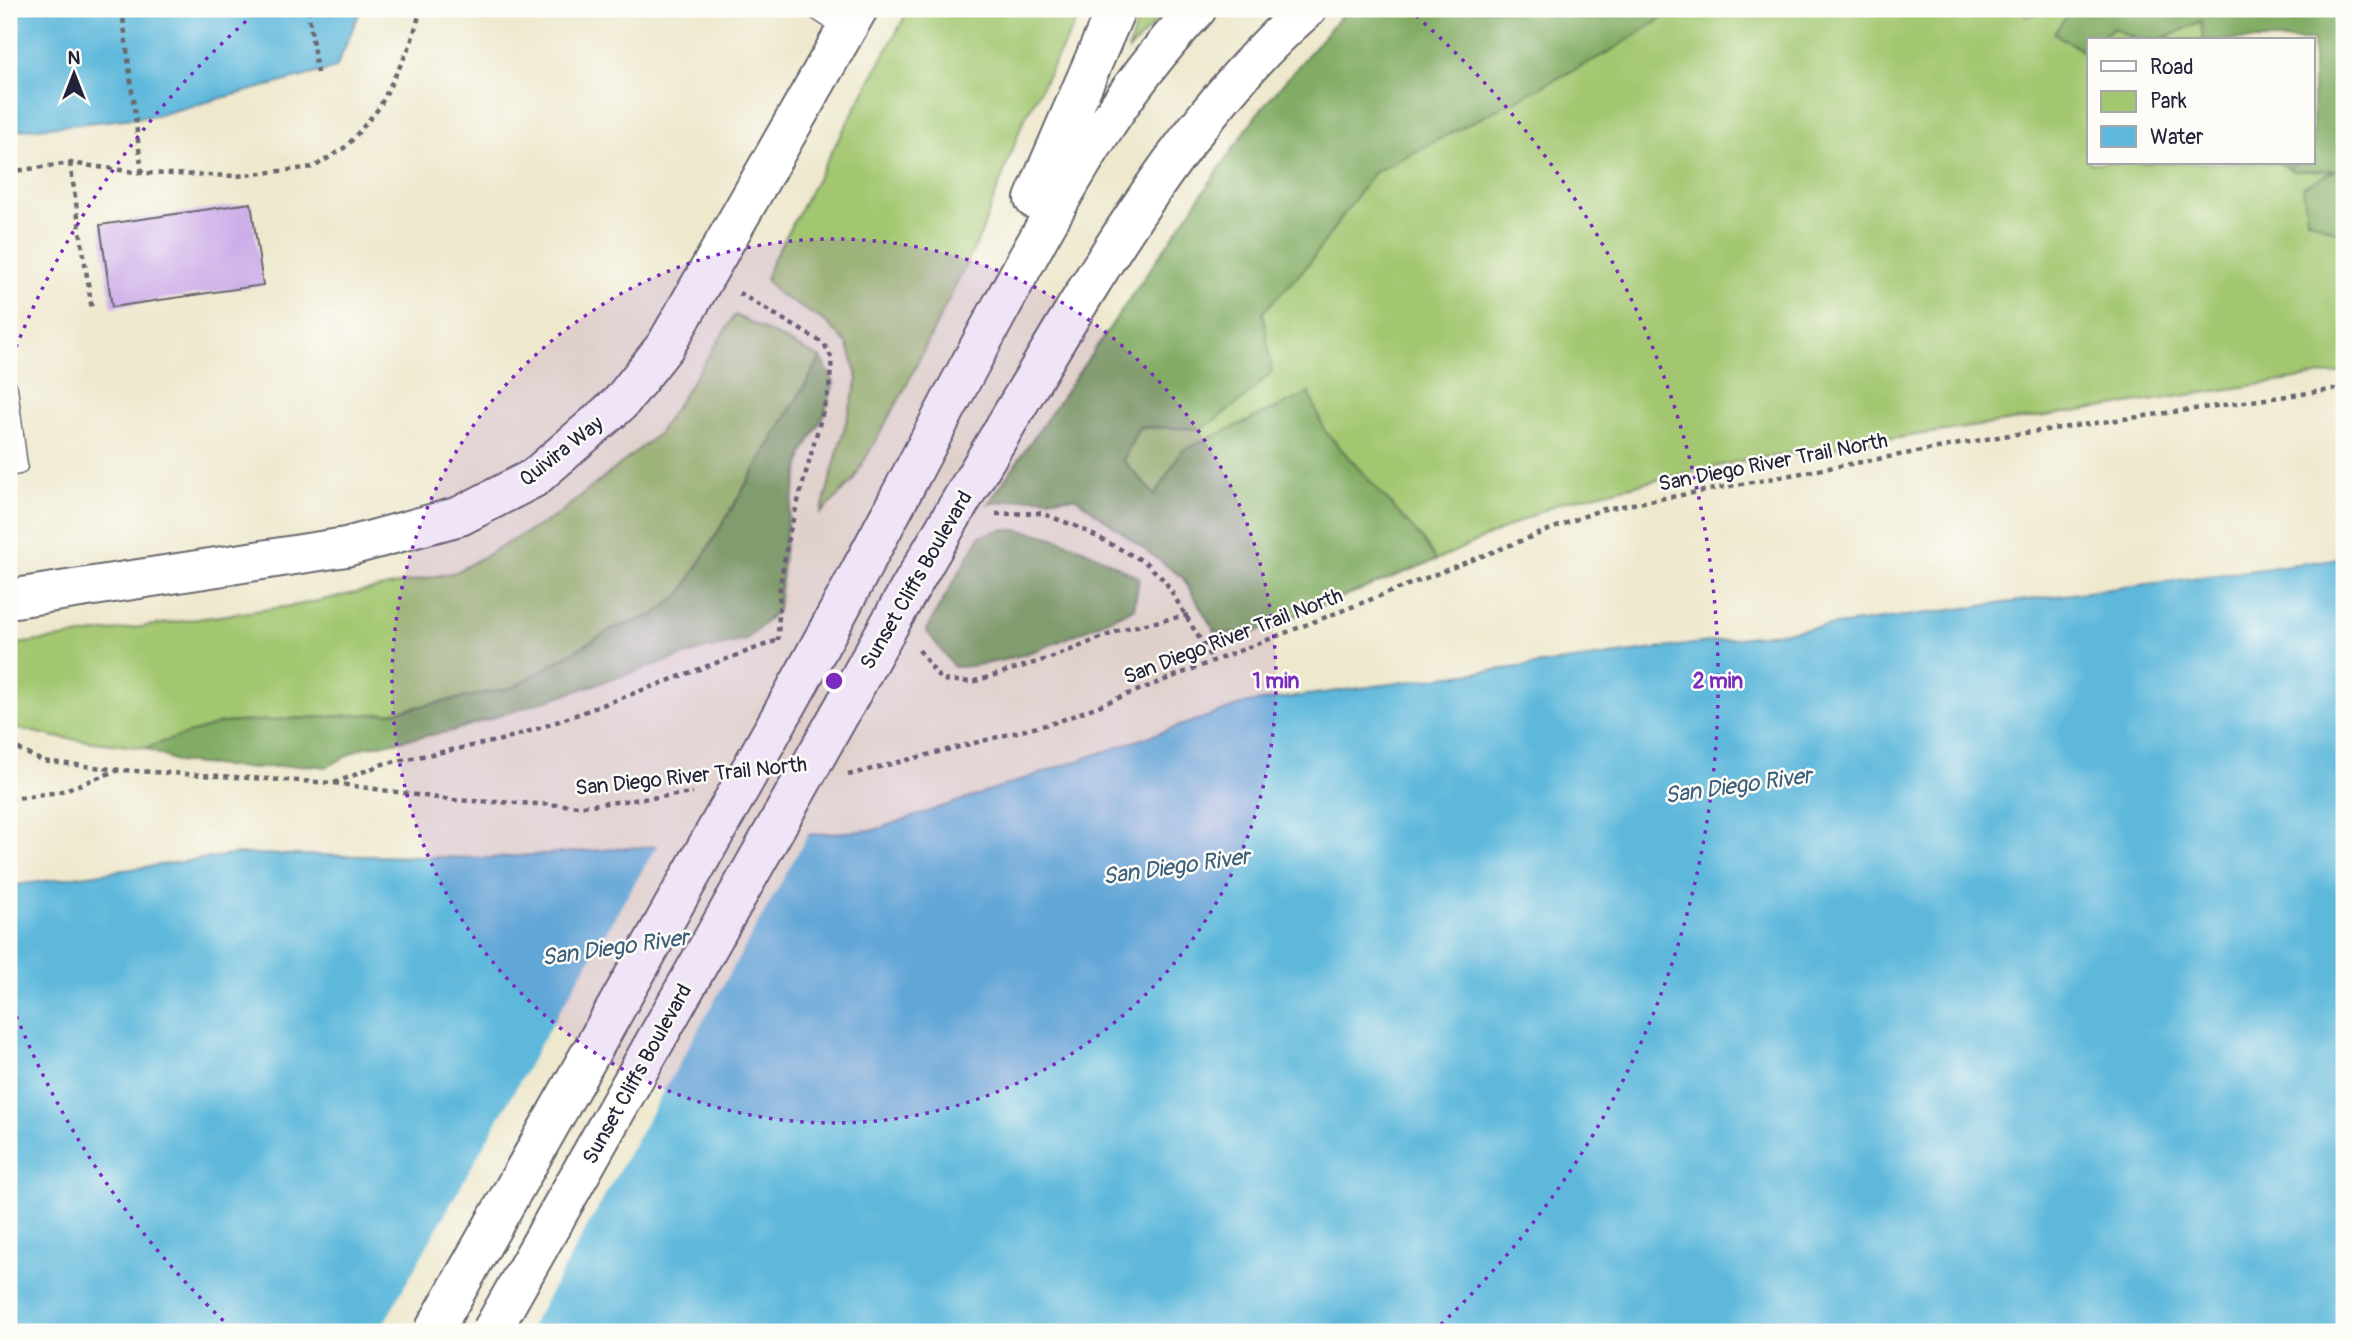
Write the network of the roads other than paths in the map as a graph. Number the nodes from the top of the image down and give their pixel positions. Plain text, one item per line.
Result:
1 (813, 9) edge
2 (1116, 9) edge
3 (1197, 9) edge
4 (1307, 9) edge
5 (852, 20) edge
6 (970, 364) junction
7 (9, 388) edge
8 (9, 468) edge
9 (9, 599) edge
10 (433, 1332) edge
11 (491, 1332) edge

1 - 5 lane
2 - 6 main road
3 - 6 main road
4 - 11 main road, Sunset Cliffs Boulevard, bridge
5 - 9 main road, Quivira Way
6 - 10 main road, bridge
7 - 8 lane

